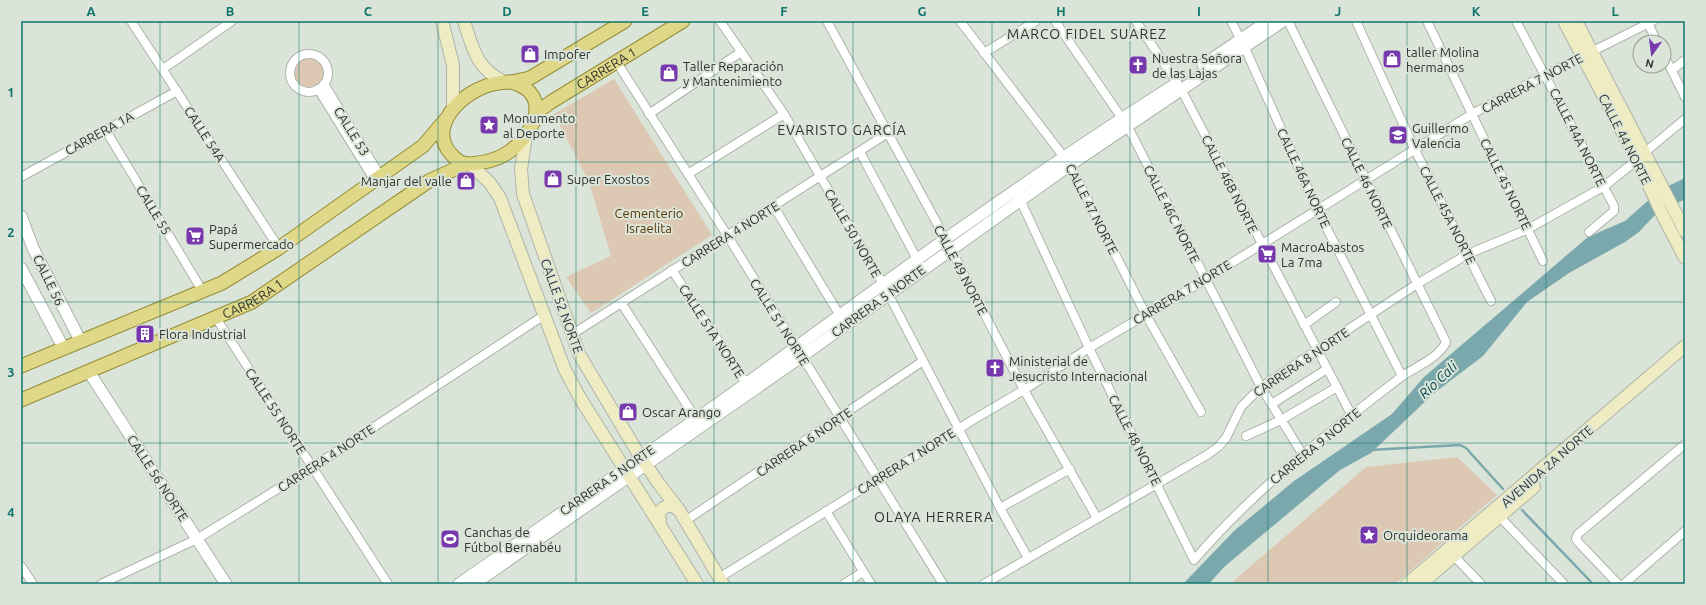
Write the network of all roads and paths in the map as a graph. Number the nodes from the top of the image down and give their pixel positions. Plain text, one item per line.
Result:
1 (131, 21) edge
2 (232, 21) edge
3 (442, 21) edge
4 (464, 21) edge
5 (625, 21) edge
6 (683, 21) edge
7 (720, 21) edge
8 (827, 21) edge
9 (960, 21) edge
10 (1036, 21) edge
11 (1055, 21) edge
12 (1136, 21) edge
13 (1231, 21) edge
14 (1268, 21) edge
15 (1283, 21) edge
16 (1288, 21) edge
17 (1356, 21) edge
18 (1427, 21) edge
19 (1516, 21) edge
20 (1564, 21) edge
21 (1576, 21) edge
22 (1649, 22) edge
23 (1654, 34) edge
24 (1242, 42) junction
25 (741, 52) junction
26 (984, 53) junction
27 (1587, 54) junction
28 (1685, 60) edge
29 (616, 61) junction
30 (164, 69) junction
31 (1672, 70) joint
32 (1546, 75) junction
33 (508, 82) junction
34 (1179, 86) junction
35 (321, 87) junction
36 (177, 91) junction
37 (1685, 96) edge
38 (450, 114) junction
39 (649, 114) junction
40 (784, 114) junction
41 (1472, 114) junction
42 (1685, 119) edge
43 (534, 120) junction
44 (1125, 122) junction
45 (105, 129) junction
46 (888, 133) junction
47 (526, 136) junction
48 (1416, 150) junction
49 (860, 152) junction
50 (1641, 156) junction
51 (1067, 161) junction
52 (468, 164) junction
53 (688, 174) junction
54 (21, 177) edge
55 (821, 177) junction
56 (378, 179) junction
57 (1366, 180) junction
58 (1653, 182) junction
59 (1603, 187) junction
60 (1018, 195) junction
61 (774, 207) junction
62 (1317, 209) junction
63 (21, 216) edge
64 (1528, 229) junction
65 (1685, 231) edge
66 (1589, 232) dead end
67 (727, 235) junction
68 (1261, 244) junction
69 (948, 245) junction
70 (279, 248) junction
71 (1468, 254) junction
72 (1685, 258) edge
73 (1543, 261) dead end
74 (920, 265) junction
75 (21, 268) edge
76 (672, 270) junction
77 (1206, 280) junction
78 (1417, 284) junction
79 (885, 289) junction
80 (203, 292) junction
81 (1491, 301) dead end
82 (1336, 302) dead end
83 (622, 304) junction
84 (64, 310) junction
85 (1146, 315) junction
86 (1372, 315) junction
87 (47, 316) junction
88 (543, 316) junction
89 (216, 318) junction
90 (842, 320) junction
91 (1304, 325) junction
92 (571, 335) junction
93 (81, 342) junction
94 (1445, 344) joint
95 (1685, 346) edge
96 (1089, 348) junction
97 (64, 349) junction
98 (1317, 349) junction
99 (798, 352) junction
100 (1685, 354) edge
101 (923, 361) junction
102 (21, 366) edge
103 (1327, 369) junction
104 (89, 372) junction
105 (1402, 376) junction
106 (1261, 387) junction
107 (1336, 387) junction
108 (748, 388) junction
109 (601, 390) junction
110 (1024, 390) junction
111 (580, 398) junction
112 (21, 400) edge
113 (1272, 404) junction
114 (1200, 412) dead end
115 (1352, 416) junction
116 (840, 418) junction
117 (696, 419) junction
118 (1281, 420) junction
119 (958, 429) junction
120 (1246, 436) dead end
121 (1685, 444) edge
122 (1303, 455) junction
123 (636, 466) junction
124 (313, 467) junction
125 (1070, 468) junction
126 (878, 478) junction
127 (1157, 484) junction
128 (1000, 508) junction
129 (679, 510) junction
130 (826, 510) junction
131 (1497, 514) junction
132 (1098, 518) junction
133 (685, 521) junction
134 (660, 523) junction
135 (1685, 531) edge
136 (197, 539) junction
137 (1451, 552) junction
138 (1028, 558) junction
139 (1194, 560) joint
140 (21, 566) edge
141 (863, 572) junction
142 (721, 581) edge
143 (1616, 583) edge
144 (33, 584) edge
145 (101, 584) edge
146 (226, 584) edge
147 (388, 584) edge
148 (460, 584) edge
149 (474, 584) edge
150 (697, 584) edge
151 (844, 584) edge
152 (871, 584) edge
153 (943, 584) edge
154 (984, 584) edge
155 (1407, 584) edge
156 (1421, 584) edge
157 (1481, 584) edge
158 (1564, 584) edge
159 (1624, 584) edge

1 - 30 street, CALLE 54A
2 - 30 street
3 - 38 main road
4 - 33 main road
5 - 33 main road
6 - 29 main road, CARRERA 1
7 - 25 street, CALLE 50 NORTE
8 - 46 street, CALLE 49 NORTE
9 - 26 street, CALLE 47 NORTE
10 - 26 street
11 - 44 street, CALLE 46C NORTE
12 - 34 street, CALLE 46B NORTE
13 - 24 street, CALLE 46A NORTE
14 - 24 street, CARRERA 5 NORTE
15 - 24 street, CARRERA 5 NORTE
16 - 57 street, CALLE 46 NORTE
17 - 48 street, CALLE 45A NORTE
18 - 41 street, CALLE 45 NORTE
19 - 32 street, CALLE 44A NORTE
20 - 27 main road, CALLE 44 NORTE
21 - 27 main road, CALLE 44 NORTE
22 - 23 street
22 - 27 street, CARRERA 7 NORTE
24 - 34 street, CARRERA 5 NORTE
24 - 62 street, CALLE 46A NORTE
25 - 39 street
25 - 40 street, CALLE 50 NORTE
26 - 51 street, CALLE 47 NORTE
27 - 32 street, CARRERA 7 NORTE
27 - 50 main road, CALLE 44 NORTE
28 - 31 street
29 - 39 street, CALLE 51 NORTE
29 - 43 main road, CARRERA 1
30 - 36 street, CALLE 54A
31 - 37 street
32 - 41 street, CARRERA 7 NORTE
32 - 59 street, CALLE 44A NORTE
33 - 38 main road
33 - 43 main road
34 - 44 street, CARRERA 5 NORTE
34 - 68 street, CALLE 46B NORTE
35 - 35 street
35 - 56 street, CALLE 53
36 - 45 street, CARRERA 1A
36 - 70 street, CALLE 54A
38 - 52 main road
38 - 56 main road
39 - 53 street, CALLE 51 NORTE
40 - 53 street
40 - 55 street, CALLE 50 NORTE
41 - 48 street, CARRERA 7 NORTE
41 - 64 street, CALLE 45 NORTE
42 - 50 street, CARRERA 8 NORTE
43 - 47 main road
44 - 51 street, CARRERA 5 NORTE
44 - 77 street, CALLE 46C NORTE
45 - 54 street, CARRERA 1A
45 - 80 street, CALLE 55
46 - 49 street, CARRERA 4 NORTE
46 - 69 street, CALLE 49 NORTE
47 - 52 main road
47 - 92 main road, CALLE 52 NORTE
48 - 57 street, CARRERA 7 NORTE
48 - 71 street, CALLE 45A NORTE
49 - 55 street, CARRERA 4 NORTE
49 - 74 street
50 - 58 main road, CALLE 44 NORTE
50 - 59 street, CARRERA 8 NORTE
51 - 60 street, CARRERA 5 NORTE
51 - 85 street, CALLE 47 NORTE
52 - 88 main road, CALLE 52 NORTE
52 - 89 main road, CARRERA 1
53 - 67 street, CALLE 51 NORTE
55 - 61 street, CARRERA 4 NORTE
55 - 79 street, CALLE 50 NORTE
56 - 70 main road
57 - 62 street, CARRERA 7 NORTE
57 - 78 street, CALLE 46 NORTE
58 - 65 main road, CALLE 44 NORTE
58 - 72 main road, CALLE 44 NORTE
59 - 64 street, CARRERA 8 NORTE
59 - 66 street, CALLE 44A NORTE
60 - 69 street, CARRERA 5 NORTE
60 - 96 street, CALLE 48 NORTE
61 - 67 street, CARRERA 4 NORTE
61 - 90 street
62 - 68 street, CARRERA 7 NORTE
62 - 86 street, CALLE 46A NORTE
63 - 84 street, CALLE 56
64 - 71 street, CARRERA 8 NORTE
64 - 73 street, CALLE 45 NORTE
67 - 76 street, CARRERA 4 NORTE
67 - 99 street, CALLE 51 NORTE
68 - 77 street, CARRERA 7 NORTE
68 - 91 street, CALLE 46B NORTE
69 - 74 street, CARRERA 5 NORTE
69 - 110 street, CALLE 49 NORTE
70 - 80 main road
71 - 78 street, CARRERA 8 NORTE
71 - 81 street, CALLE 45A NORTE
74 - 79 street, CARRERA 5 NORTE
75 - 87 street, CALLE 56
76 - 83 street, CARRERA 4 NORTE
76 - 108 street, CALLE 51A NORTE
77 - 85 street, CARRERA 7 NORTE
77 - 106 street, CALLE 46C NORTE
78 - 86 street, CARRERA 8 NORTE
78 - 94 street, CALLE 46 NORTE
79 - 90 street, CARRERA 5 NORTE
79 - 101 street, CALLE 50 NORTE
80 - 93 main road
82 - 91 street
83 - 92 street, CARRERA 4 NORTE
83 - 117 street
84 - 87 street
84 - 93 street, CALLE 56
85 - 96 street, CARRERA 7 NORTE
85 - 114 street, CALLE 47 NORTE
86 - 98 street, CARRERA 8 NORTE
86 - 105 street, CALLE 46A NORTE
87 - 97 street, CALLE 56
88 - 111 main road, CALLE 52 NORTE
88 - 124 street, CARRERA 4 NORTE
89 - 104 main road, CARRERA 1
89 - 124 street, CALLE 55 NORTE
90 - 99 street, CARRERA 5 NORTE
91 - 98 street, CALLE 46B NORTE
92 - 109 main road, CALLE 52 NORTE
93 - 97 main road
94 - 105 street, CARRERA 9 NORTE
95 - 131 main road, AVENIDA 2A NORTE
96 - 110 street, CARRERA 7 NORTE
96 - 127 street, CALLE 48 NORTE
97 - 102 main road
98 - 103 street, CALLE 46B NORTE
98 - 106 street, CARRERA 8 NORTE
99 - 108 street, CARRERA 5 NORTE
99 - 116 street, CALLE 51 NORTE
100 - 131 main road, AVENIDA 2A NORTE
101 - 116 street, CARRERA 6 NORTE
101 - 119 street, CALLE 50 NORTE
103 - 107 street, CALLE 46B NORTE
103 - 113 street
104 - 112 main road, CARRERA 1
104 - 136 street, CALLE 56 NORTE
105 - 115 street, CARRERA 9 NORTE
106 - 113 street, CALLE 46C NORTE
106 - 127 street, CARRERA 8 NORTE
107 - 115 street, CALLE 46B NORTE
107 - 118 street
108 - 117 street, CARRERA 5 NORTE
108 - 123 street, CARRERA 5 NORTE
109 - 111 main road
109 - 123 main road, CALLE 52 NORTE
110 - 119 street, CARRERA 7 NORTE
110 - 125 street, CALLE 49 NORTE
111 - 123 main road, CALLE 52 NORTE
113 - 118 street, CALLE 46C NORTE
115 - 122 street, CARRERA 9 NORTE
116 - 126 street, CALLE 51 NORTE
116 - 133 street, CARRERA 6 NORTE
117 - 123 street, CARRERA 5 NORTE
118 - 120 street
118 - 122 street, CALLE 46C NORTE
119 - 126 street, CARRERA 7 NORTE
119 - 128 street, CALLE 50 NORTE
121 - 143 street
122 - 139 street, CARRERA 9 NORTE
123 - 129 main road, CALLE 52 NORTE
123 - 134 main road, CALLE 52 NORTE
123 - 148 street, CARRERA 5 NORTE
123 - 149 street, CARRERA 5 NORTE
124 - 136 street, CARRERA 4 NORTE
124 - 147 street, CALLE 55 NORTE
125 - 128 street
125 - 132 street, CALLE 49 NORTE
126 - 130 street, CARRERA 7 NORTE
126 - 153 street, CALLE 51 NORTE
127 - 132 street, CARRERA 8 NORTE
127 - 139 street, CALLE 48 NORTE
128 - 138 street, CALLE 50 NORTE
129 - 133 main road, CALLE 52 NORTE
129 - 134 main road
130 - 141 street
130 - 142 street, CARRERA 7 NORTE
131 - 137 main road, AVENIDA 2A NORTE
131 - 158 street
132 - 138 street, CARRERA 8 NORTE
133 - 142 main road, CALLE 52 NORTE
134 - 150 main road, CALLE 52 NORTE
135 - 159 street
136 - 145 street, CARRERA 4 NORTE
136 - 146 street, CALLE 56 NORTE
137 - 155 main road, AVENIDA 2A NORTE
137 - 156 main road, AVENIDA 2A NORTE
137 - 157 street
138 - 154 street, CARRERA 8 NORTE
140 - 144 street
141 - 151 street
141 - 152 street

